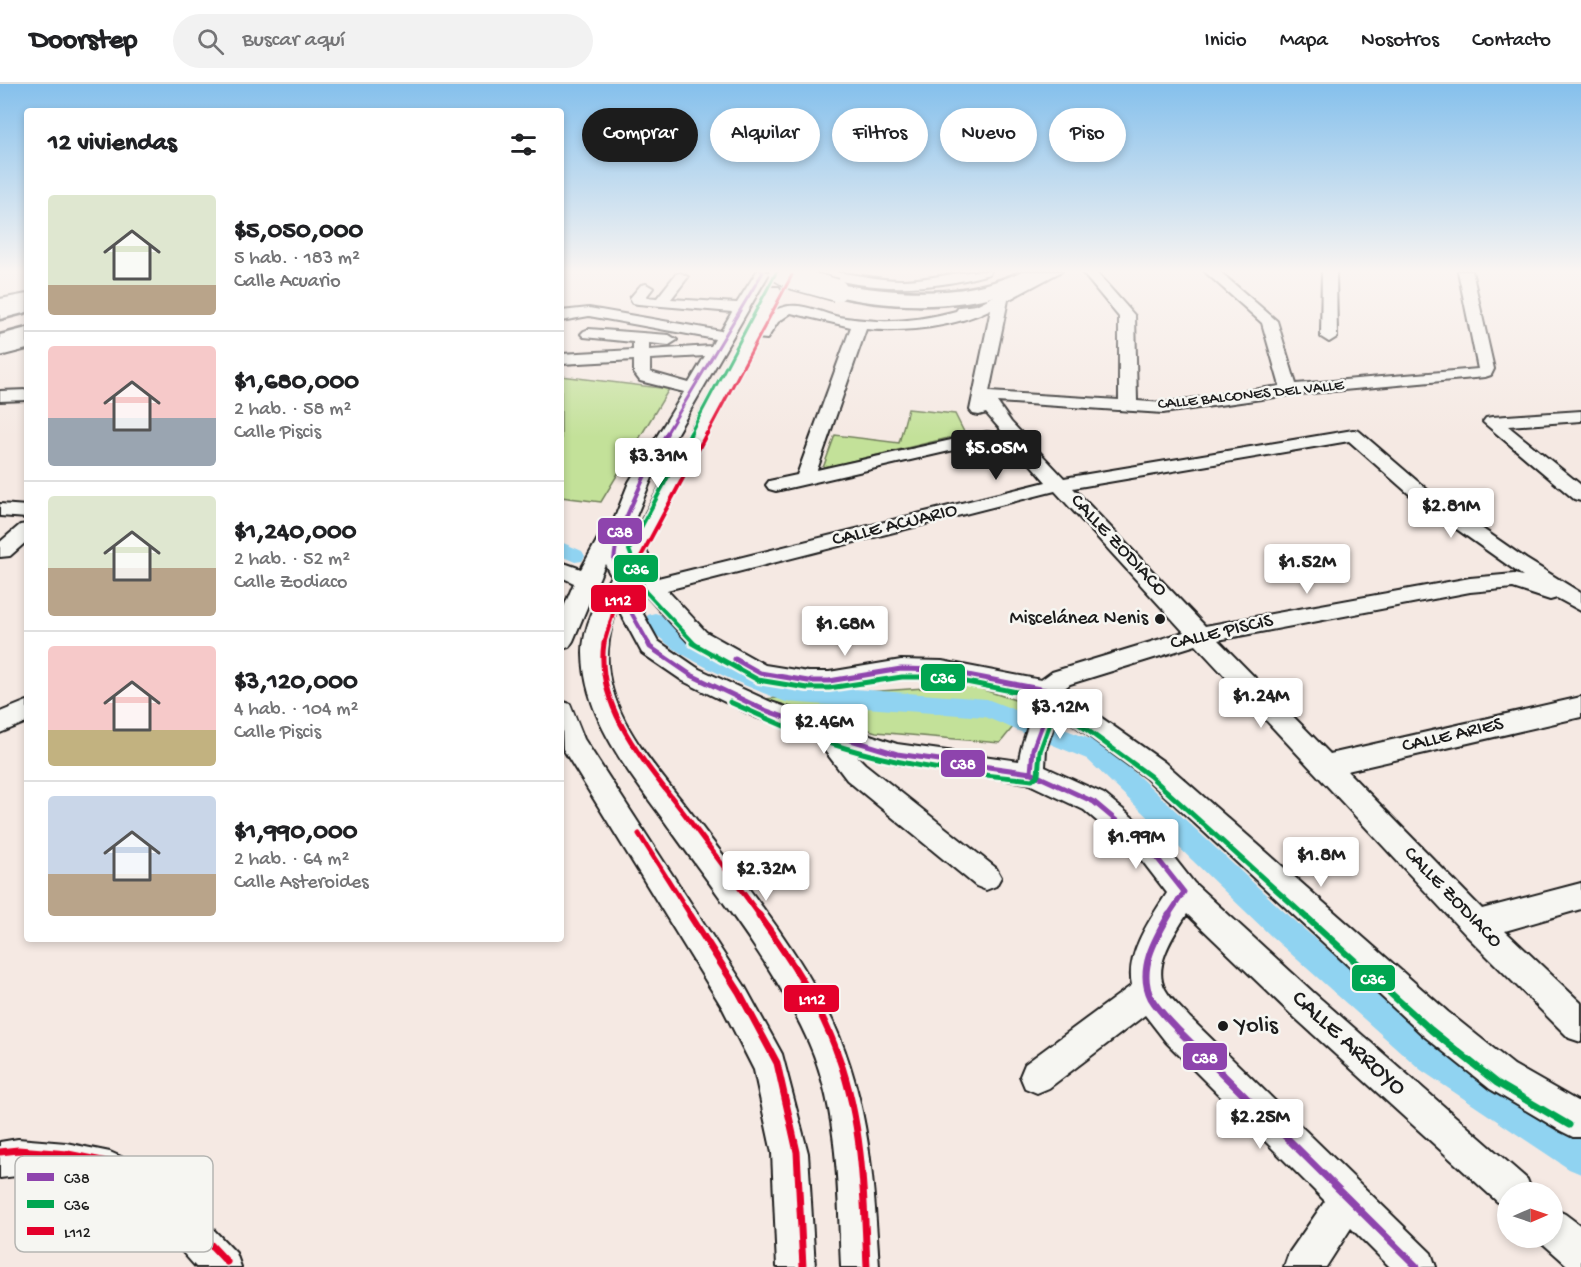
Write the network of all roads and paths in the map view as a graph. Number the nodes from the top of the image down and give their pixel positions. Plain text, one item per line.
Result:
1 (22, 326) edge
2 (649, 326) edge
3 (730, 326) edge
4 (755, 326) edge
5 (767, 326) edge
6 (859, 326) edge
7 (996, 326) edge
8 (1127, 326) edge
9 (1271, 326) edge
10 (1329, 326) edge
11 (1476, 326) edge
12 (0, 332) edge
13 (589, 334) dead end
14 (24, 335) edge
15 (641, 338) junction
16 (1329, 338) dead end
17 (0, 342) edge
18 (719, 343) junction
19 (24, 344) edge
20 (0, 350) edge
21 (640, 355) junction
22 (564, 360) edge
23 (692, 389) junction
24 (1289, 390) junction
25 (24, 395) edge
26 (0, 396) edge
27 (982, 404) junction
28 (1128, 405) junction
29 (1581, 416) edge
30 (987, 437) dead end
31 (687, 452) junction
32 (650, 462) junction
33 (805, 478) junction
34 (1061, 484) junction
35 (776, 485) dead end
36 (1581, 495) edge
37 (20, 517) edge
38 (24, 546) edge
39 (636, 551) junction
40 (2, 552) edge
41 (564, 570) edge
42 (622, 577) junction
43 (586, 580) junction
44 (651, 587) junction
45 (1581, 603) edge
46 (564, 634) edge
47 (1200, 635) junction
48 (1046, 702) junction
49 (1581, 707) edge
50 (24, 712) edge
51 (564, 719) edge
52 (0, 723) edge
53 (825, 732) junction
54 (1032, 761) junction
55 (1325, 766) junction
56 (986, 877) dead end
57 (1184, 892) junction
58 (1581, 896) edge
59 (1477, 925) junction
60 (1149, 992) junction
61 (1581, 1026) edge
62 (1037, 1076) dead end
63 (1577, 1119) edge
64 (15, 1158) edge
65 (0, 1160) edge
66 (1503, 1182) edge
67 (1348, 1199) junction
68 (1563, 1236) edge
69 (1581, 1251) edge
70 (208, 1252) edge
71 (222, 1267) edge
72 (796, 1267) edge
73 (860, 1267) edge
74 (1303, 1267) edge
75 (1417, 1267) edge

1 - 12 main road
2 - 18 street
3 - 18 street
4 - 31 street
5 - 31 street
6 - 33 street
7 - 27 street
8 - 28 street
9 - 24 street
10 - 16 street
11 - 24 street, CALLE BALCONES DEL VALLE
13 - 15 street
14 - 17 highway
15 - 18 street
15 - 21 street
18 - 21 street
18 - 23 street
19 - 20 main road
21 - 22 street
21 - 23 street
23 - 32 street
24 - 28 street, CALLE BALCONES DEL VALLE
25 - 26 street
27 - 28 street, CALLE BALCONES DEL VALLE
27 - 34 street, CALLE ZODIACO
29 - 36 street
30 - 33 street
31 - 32 street
31 - 39 street
32 - 42 street, CALLE ARROYO
32 - 43 street
33 - 35 street
34 - 44 street, CALLE ACUARIO
34 - 45 street, CALLE ACUARIO
34 - 47 street, CALLE ZODIACO
37 - 40 street
38 - 40 street
39 - 42 street
39 - 44 street
41 - 43 street
42 - 53 street, CALLE ARROYO
42 - 73 street
43 - 46 street
44 - 48 street
45 - 47 street, CALLE PISCIS
47 - 48 street, CALLE PISCIS
47 - 55 street, CALLE ZODIACO
48 - 54 street
48 - 63 street
49 - 55 street, CALLE ARIES
50 - 52 street
51 - 72 street
53 - 54 street, CALLE ARROYO
53 - 56 street
54 - 57 street, CALLE ARROYO
55 - 59 street, CALLE ZODIACO
57 - 60 street
57 - 66 street, CALLE ARROYO
58 - 59 street
59 - 61 street, CALLE ZODIACO
60 - 62 street
60 - 67 street
64 - 65 street
67 - 74 street
67 - 75 street
68 - 69 street
70 - 71 street

